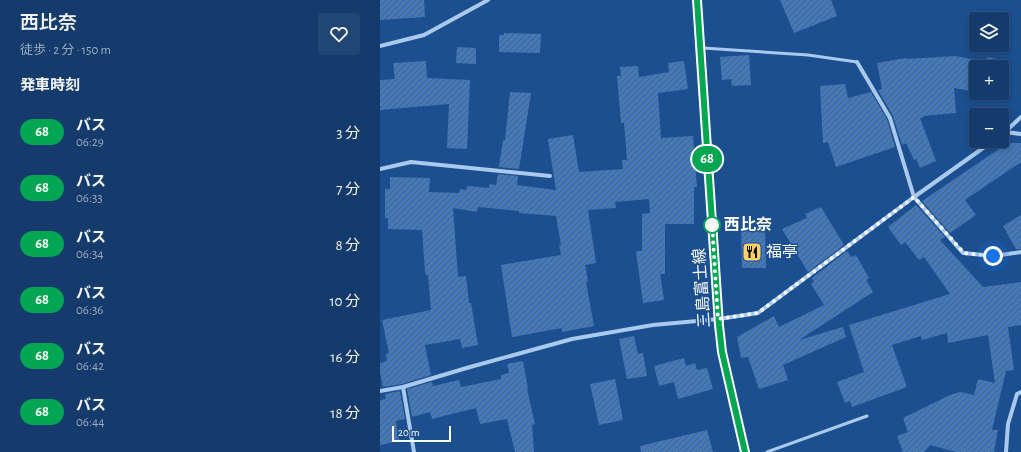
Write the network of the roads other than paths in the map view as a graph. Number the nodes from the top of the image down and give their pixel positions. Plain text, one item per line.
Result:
1 (488, 0) edge
2 (697, 0) edge
3 (380, 46) edge
4 (700, 48) junction
5 (857, 62) joint
6 (1021, 118) edge
7 (1009, 129) edge
8 (1009, 134) edge
9 (1021, 134) edge
10 (983, 148) edge
11 (380, 169) edge
12 (550, 176) dead end
13 (914, 197) junction
14 (1021, 252) edge
15 (718, 319) junction
16 (403, 387) junction
17 (380, 391) edge
18 (1021, 392) edge
19 (867, 416) dead end
20 (414, 452) edge
21 (745, 452) edge
22 (768, 452) edge
23 (1006, 452) edge

1 - 3 street
2 - 4 main road, 三島富士線
4 - 5 lane
4 - 15 main road, 三島富士線
5 - 13 street
6 - 7 street
8 - 9 street
10 - 13 street
11 - 12 street
13 - 14 street
13 - 15 street
15 - 16 street
15 - 21 main road, 三島富士線
16 - 17 street
16 - 20 street
18 - 23 street
19 - 22 lane

